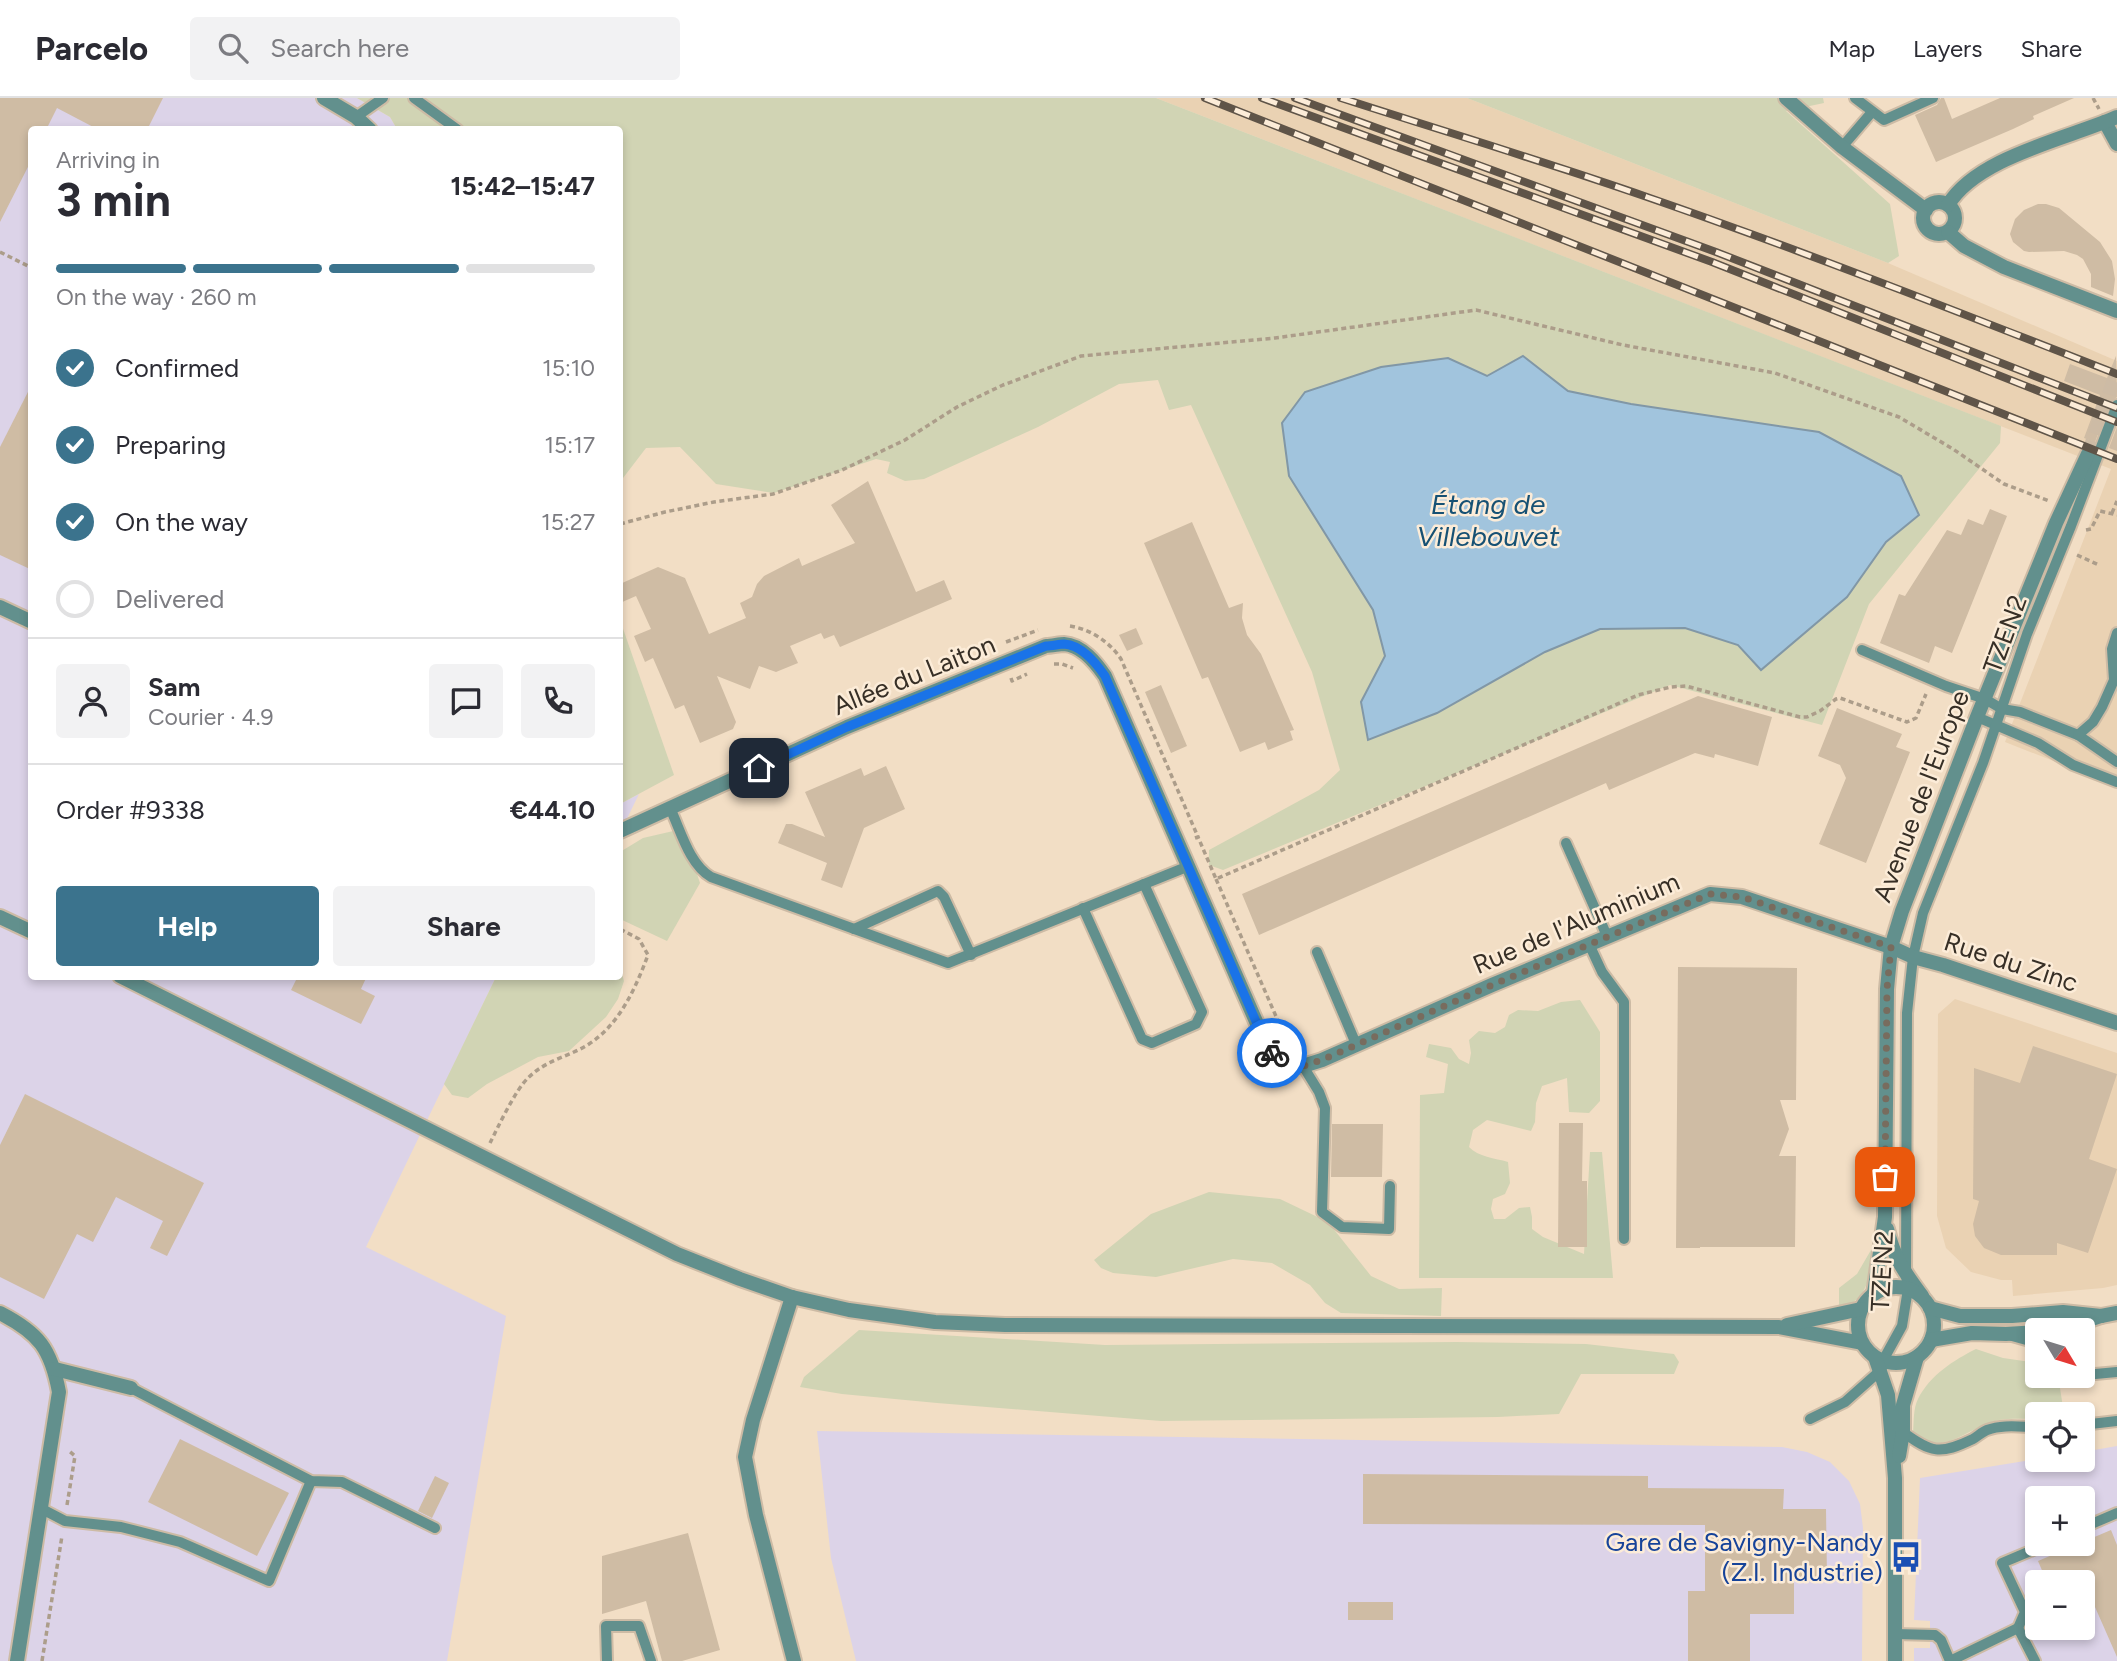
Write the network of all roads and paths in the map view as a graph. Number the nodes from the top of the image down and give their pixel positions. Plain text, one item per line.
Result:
1 (324, 98) edge
2 (383, 98) edge
3 (414, 98) edge
4 (1786, 98) edge
5 (1855, 98) edge
6 (1933, 98) edge
7 (1872, 112) junction
8 (356, 117) junction
9 (2111, 119) edge
10 (366, 126) edge
11 (452, 126) edge
12 (2117, 145) edge
13 (1842, 147) junction
14 (1948, 205) junction
15 (1926, 210) junction
16 (1948, 232) junction
17 (0, 252) edge
18 (28, 266) edge
19 (2117, 311) edge
20 (2117, 405) edge
21 (2088, 454) tunnel mouth
22 (2117, 501) edge
23 (2063, 509) junction
24 (2115, 514) edge
25 (623, 523) edge
26 (2086, 530) dead end
27 (2077, 555) dead end
28 (2099, 565) dead end
29 (0, 607) edge
30 (28, 620) edge
31 (1064, 626) dead end
32 (1043, 629) dead end
33 (2117, 633) edge
34 (1862, 650) dead end
35 (2114, 650) edge
36 (1006, 664) junction
37 (1049, 664) dead end
38 (1038, 669) dead end
39 (1081, 672) dead end
40 (1932, 679) junction
41 (2115, 680) edge
42 (1985, 699) junction
43 (2002, 709) junction
44 (1977, 717) junction
45 (1996, 725) junction
46 (2078, 736) junction
47 (2117, 762) edge
48 (2117, 782) edge
49 (670, 808) junction
50 (623, 830) edge
51 (1198, 837) junction
52 (1566, 842) dead end
53 (1180, 845) junction
54 (1189, 866) junction
55 (1216, 879) junction
56 (1144, 884) junction
57 (1083, 908) junction
58 (0, 917) edge
59 (854, 929) junction
60 (28, 931) edge
61 (623, 931) edge
62 (1608, 936) junction
63 (1589, 944) junction
64 (1891, 947) junction
65 (1317, 952) dead end
66 (971, 955) junction
67 (1913, 957) junction
68 (128, 980) edge
69 (2117, 1023) edge
70 (1356, 1044) junction
71 (1304, 1050) dead end
72 (1303, 1066) junction
73 (483, 1158) junction
74 (1391, 1186) dead end
75 (1885, 1217) junction
76 (1624, 1238) dead end
77 (1907, 1282) junction
78 (1874, 1294) junction
79 (792, 1297) junction
80 (1926, 1302) junction
81 (1861, 1309) junction
82 (0, 1313) edge
83 (2117, 1313) edge
84 (2101, 1316) junction
85 (2095, 1318) edge
86 (1779, 1327) junction
87 (2025, 1333) edge
88 (2006, 1334) junction
89 (1931, 1340) junction
90 (2025, 1340) edge
91 (1862, 1343) junction
92 (1917, 1357) junction
93 (1880, 1363) junction
94 (55, 1368) junction
95 (2117, 1372) edge
96 (2095, 1374) edge
97 (131, 1388) joint
98 (1810, 1419) dead end
99 (2117, 1421) edge
100 (2095, 1424) edge
101 (2025, 1427) edge
102 (1903, 1432) junction
103 (52, 1438) junction
104 (1895, 1478) junction
105 (311, 1481) junction
106 (40, 1508) junction
107 (2117, 1513) edge
108 (65, 1521) junction
109 (2095, 1522) edge
110 (435, 1528) dead end
111 (2025, 1553) edge
112 (2018, 1628) junction
113 (1895, 1634) junction
114 (17, 1661) edge
115 (42, 1661) edge
116 (607, 1661) edge
117 (651, 1661) edge
118 (794, 1661) edge
119 (1895, 1661) edge
120 (1950, 1661) edge
121 (2035, 1661) edge

1 - 8 street
2 - 8 lane
3 - 11 lane
4 - 13 street
5 - 7 lane
6 - 7 lane
7 - 13 lane
8 - 10 street
9 - 12 street
9 - 14 street
13 - 15 street
14 - 15 street
14 - 16 street
15 - 16 street
16 - 19 street
17 - 18 path
20 - 43 lane, TZEN2
21 - 23 street, Avenue de l'Europe
22 - 24 path
23 - 25 path
23 - 42 street, Avenue de l'Europe
24 - 26 path
27 - 28 path
29 - 30 street
31 - 51 path
32 - 36 path
33 - 35 lane
34 - 40 lane
35 - 41 lane
36 - 38 path
36 - 49 street, Allée du Laiton
36 - 53 street, Allée du Laiton
37 - 39 path
40 - 42 lane
40 - 55 path
41 - 46 lane
42 - 43 lane
42 - 44 street, Avenue de l'Europe
43 - 45 lane, TZEN2
43 - 46 lane
44 - 45 lane
44 - 64 street, Avenue de l'Europe
45 - 48 lane
45 - 67 lane, TZEN2
46 - 47 lane
49 - 50 street, Allée du Laiton
49 - 59 lane
51 - 53 path
51 - 55 path
52 - 62 lane
53 - 54 street
54 - 56 lane
54 - 72 street, Rue de l'Aluminium
55 - 71 path
56 - 57 lane
56 - 57 lane
57 - 66 lane
58 - 60 street
59 - 66 lane
59 - 66 lane
61 - 73 path
62 - 63 street, Rue de l'Aluminium
62 - 64 street, Rue de l'Aluminium
63 - 70 street, Rue de l'Aluminium
63 - 76 lane
64 - 67 street, Rue du Zinc
64 - 75 street, Avenue de l'Europe
65 - 70 lane
67 - 69 street, Rue du Zinc
67 - 77 lane, TZEN2
68 - 73 street
70 - 72 street, Rue de l'Aluminium
72 - 74 lane
73 - 79 street
75 - 77 street, Avenue de l'Europe
75 - 78 street, Avenue de l'Europe
77 - 78 street
77 - 80 street
77 - 93 lane, TZEN2
78 - 81 street
79 - 86 street
79 - 118 street
80 - 84 street
80 - 89 street
81 - 86 street
81 - 91 street
82 - 94 street
83 - 84 street
84 - 85 street
86 - 91 street
87 - 88 street
88 - 89 street
88 - 90 lane
89 - 92 street
91 - 93 street
92 - 93 street
92 - 102 street
93 - 98 lane, TZEN2
93 - 104 street
94 - 97 street
94 - 103 street
95 - 96 lane
97 - 105 lane
99 - 100 lane
101 - 102 lane
102 - 104 street
103 - 106 street
103 - 108 path
104 - 113 street
105 - 108 lane
105 - 110 lane
106 - 108 lane
106 - 114 street
107 - 109 lane
108 - 115 path
111 - 112 lane
112 - 120 lane
112 - 121 lane
113 - 119 street
113 - 120 lane
116 - 117 lane

